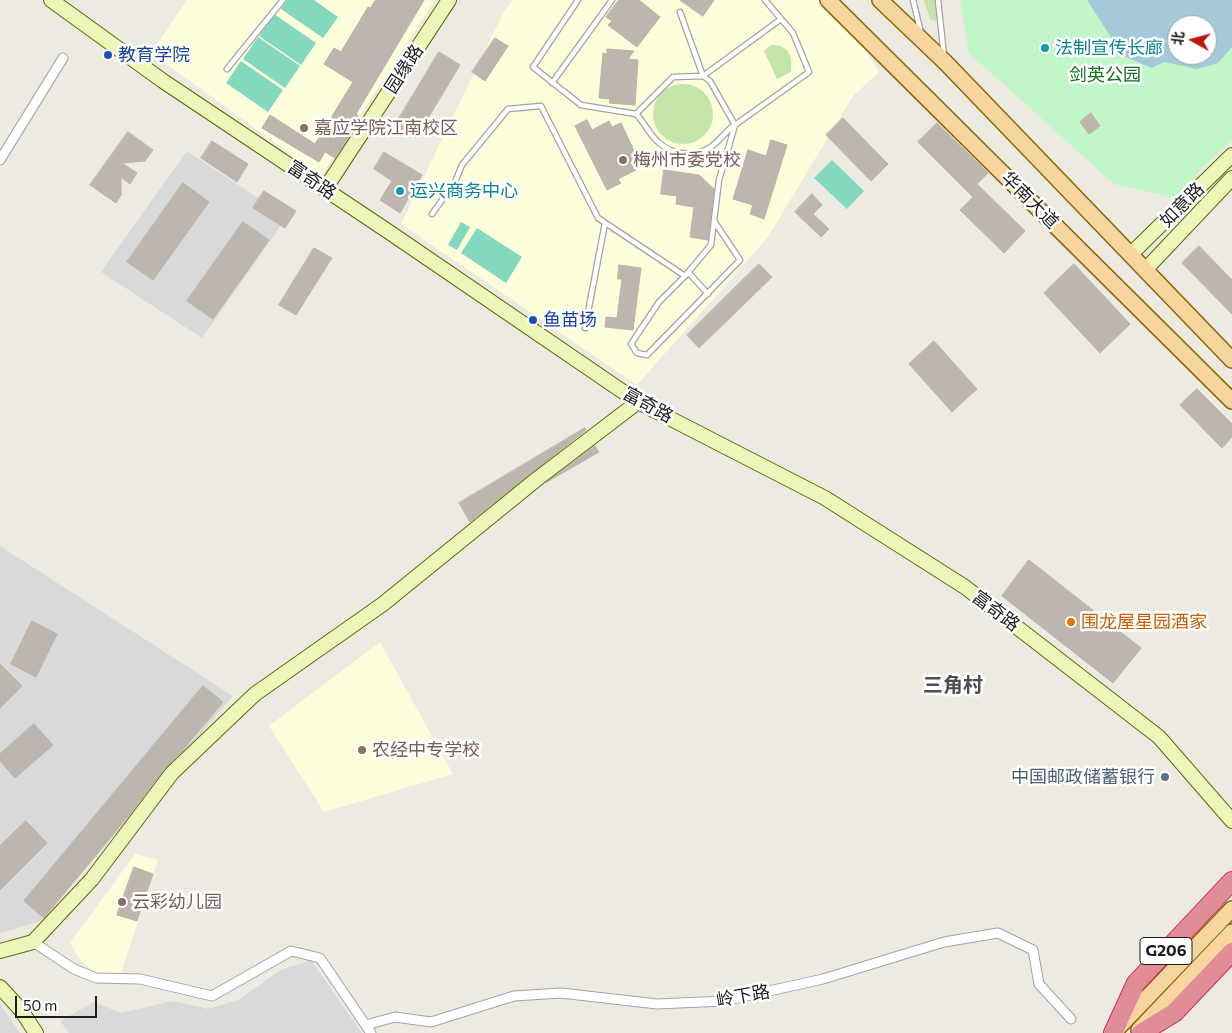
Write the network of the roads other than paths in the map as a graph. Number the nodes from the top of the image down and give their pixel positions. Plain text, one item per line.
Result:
1 (51, 0) edge
2 (283, 0) edge
3 (449, 0) edge
4 (578, 0) edge
5 (612, 0) edge
6 (764, 0) edge
7 (828, 0) edge
8 (880, 0) edge
9 (913, 0) edge
10 (938, 0) edge
11 (680, 12) dead end
12 (781, 19) junction
13 (922, 41) junction
14 (63, 58) dead end
15 (945, 62) junction
16 (227, 69) dead end
17 (703, 76) junction
18 (552, 83) junction
19 (636, 114) junction
20 (735, 125) junction
21 (1232, 155) edge
22 (0, 160) edge
23 (1232, 178) edge
24 (325, 189) junction
25 (432, 214) dead end
26 (714, 221) junction
27 (605, 223) junction
28 (1131, 254) junction
29 (1146, 269) junction
30 (687, 274) junction
31 (708, 294) junction
32 (585, 328) dead end
33 (1232, 360) edge
34 (1232, 401) edge
35 (638, 402) junction
36 (1232, 821) edge
37 (1232, 881) edge
38 (1232, 910) edge
39 (1232, 932) edge
40 (33, 942) junction
41 (0, 951) edge
42 (1232, 952) edge
43 (0, 986) edge
44 (1071, 1019) dead end
45 (369, 1029) edge
46 (1114, 1032) edge
47 (36, 1033) edge
48 (1136, 1033) edge
49 (1141, 1033) edge

1 - 24 street, 富奇路
2 - 16 lane
3 - 24 street, 园缘路
4 - 18 lane
5 - 18 lane
6 - 12 lane
7 - 34 main road, 华南大道
8 - 13 main road, 华南大道
9 - 13 lane
10 - 15 lane
11 - 17 lane
12 - 17 lane
12 - 20 lane
13 - 15 main road, 华南大道
14 - 22 street
15 - 28 main road, 华南大道
17 - 19 lane
17 - 20 lane
18 - 19 lane
19 - 20 lane
20 - 26 lane
21 - 28 street, 如意路
23 - 29 street, 如意路
24 - 35 street, 富奇路
25 - 27 lane
26 - 30 lane
26 - 31 lane
27 - 30 lane
27 - 32 lane
28 - 29 main road, 华南大道
29 - 33 main road, 华南大道
30 - 31 lane
30 - 31 lane
35 - 36 street, 富奇路
35 - 40 street
37 - 46 highway, G206
38 - 46 main road
39 - 48 main road
40 - 41 street
40 - 45 street
42 - 49 highway, G206
43 - 47 street
44 - 45 street, 岭下路

